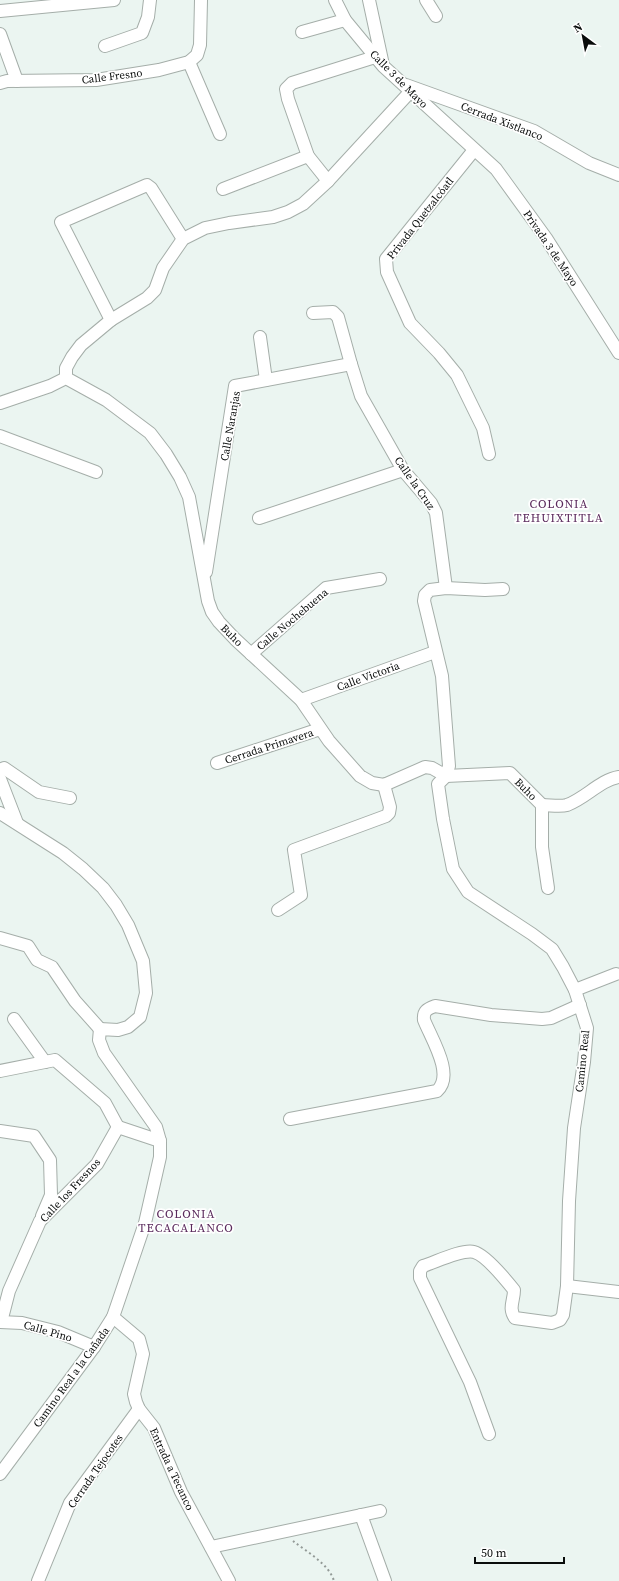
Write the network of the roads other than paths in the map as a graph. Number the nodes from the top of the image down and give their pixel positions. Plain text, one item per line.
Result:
1 (114, 0) edge
2 (150, 0) edge
3 (201, 0) edge
4 (334, 0) edge
5 (369, 0) edge
6 (426, 0) edge
7 (0, 11) edge
8 (436, 16) dead end
9 (345, 20) junction
10 (302, 32) dead end
11 (0, 34) edge
12 (105, 46) dead end
13 (190, 62) junction
14 (379, 62) junction
15 (17, 81) junction
16 (0, 83) edge
17 (407, 88) junction
18 (220, 134) dead end
19 (474, 150) junction
20 (308, 156) junction
21 (619, 175) edge
22 (328, 181) junction
23 (223, 189) dead end
24 (182, 239) junction
25 (313, 313) dead end
26 (111, 320) junction
27 (260, 337) dead end
28 (619, 352) edge
29 (351, 364) junction
30 (66, 378) junction
31 (266, 380) junction
32 (0, 403) edge
33 (0, 436) edge
34 (489, 454) dead end
35 (403, 470) junction
36 (96, 472) dead end
37 (259, 518) dead end
38 (380, 579) dead end
39 (205, 581) junction
40 (446, 588) junction
41 (503, 589) dead end
42 (435, 652) junction
43 (251, 654) junction
44 (301, 700) junction
45 (320, 729) junction
46 (217, 763) dead end
47 (0, 770) edge
48 (446, 776) junction
49 (619, 777) edge
50 (0, 779) edge
51 (384, 785) junction
52 (70, 798) dead end
53 (542, 806) junction
54 (0, 813) edge
55 (17, 823) junction
56 (548, 888) dead end
57 (278, 910) dead end
58 (0, 938) edge
59 (616, 974) dead end
60 (575, 990) junction
61 (580, 1005) junction
62 (14, 1018) dead end
63 (100, 1029) junction
64 (45, 1062) junction
65 (0, 1071) edge
66 (290, 1119) dead end
67 (118, 1127) junction
68 (0, 1131) edge
69 (160, 1141) junction
70 (40, 1221) junction
71 (566, 1286) junction
72 (5, 1289) edge
73 (619, 1292) edge
74 (113, 1318) junction
75 (0, 1322) edge
76 (94, 1347) junction
77 (139, 1409) junction
78 (489, 1434) dead end
79 (0, 1474) edge
80 (380, 1511) dead end
81 (361, 1515) junction
82 (211, 1547) junction
83 (38, 1581) edge
84 (229, 1581) edge
85 (385, 1581) edge

1 - 7 street
2 - 12 street
3 - 13 street
4 - 9 street, Calle 3 de Mayo
5 - 14 street
6 - 8 street
9 - 10 street
9 - 14 street, Calle 3 de Mayo
11 - 15 street
13 - 15 street, Calle Fresno
13 - 18 street
14 - 17 street, Calle 3 de Mayo
14 - 20 street
15 - 16 street, Calle Fresno
17 - 19 street, Calle 3 de Mayo
17 - 21 street, Cerrada Xistlanco
17 - 22 street
19 - 28 street, Privada 3 de Mayo
19 - 34 street, Privada Quetzalcóatl
20 - 22 street
20 - 23 street
22 - 24 street
24 - 26 street
24 - 26 street
25 - 29 street, Calle la Cruz
26 - 30 street
27 - 31 street
29 - 31 street, Calle Naranjas
29 - 35 street, Calle la Cruz
30 - 32 street
30 - 39 street, Buho
31 - 39 street, Calle Naranjas
33 - 36 street
35 - 37 street
35 - 40 street, Calle la Cruz
38 - 43 street, Calle Nochebuena
39 - 43 street, Buho
40 - 41 street
40 - 42 street
42 - 44 street, Calle Victoria
42 - 48 street
43 - 44 street, Buho
44 - 45 street, Buho
45 - 46 street, Cerrada Primavera
45 - 51 street, Buho
47 - 52 street
48 - 51 street, Buho
48 - 53 street, Buho
48 - 60 street, Camino Real
49 - 53 street
50 - 55 street
51 - 57 street
53 - 56 street
54 - 55 street
55 - 63 street
58 - 63 street
59 - 60 street
60 - 61 street, Camino Real
61 - 66 street
61 - 71 street, Camino Real
62 - 64 street
63 - 69 street, Camino Real a la Cañada
64 - 65 street
64 - 67 street
67 - 69 street
67 - 70 street, Calle los Fresnos
68 - 70 street
69 - 74 street, Camino Real a la Cañada
70 - 72 street, Calle los Fresnos
71 - 73 street
71 - 78 street, Camino Real
72 - 75 street, Calle los Fresnos
74 - 76 street, Camino Real a la Cañada
74 - 77 street, Entrada a Tecanco
75 - 76 street, Calle Pino
76 - 79 street, Camino Real a la Cañada
77 - 82 street, Entrada a Tecanco
77 - 83 street, Cerrada Tejocotes
80 - 81 street
81 - 82 street
81 - 85 street
82 - 84 street, Entrada a Tecanco

